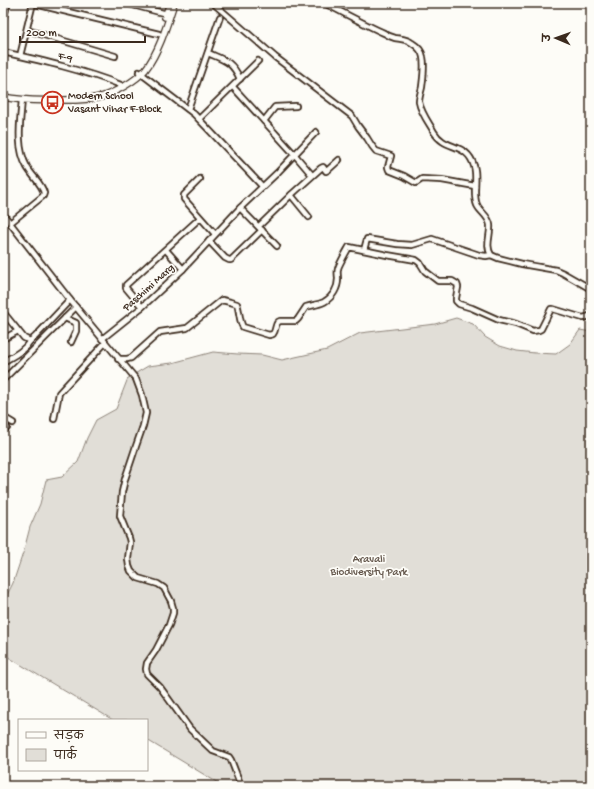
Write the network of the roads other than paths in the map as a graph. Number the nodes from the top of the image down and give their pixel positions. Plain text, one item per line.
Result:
1 (7, 3) edge
2 (32, 3) edge
3 (61, 3) edge
4 (125, 3) edge
5 (170, 3) edge
6 (174, 3) edge
7 (213, 3) edge
8 (324, 3) edge
9 (59, 10) junction
10 (167, 14) junction
11 (220, 17) dead end
12 (3, 18) edge
13 (27, 30) junction
14 (159, 34) junction
15 (3, 52) edge
16 (208, 53) junction
17 (20, 56) junction
18 (115, 56) dead end
19 (258, 62) dead end
20 (140, 73) junction
21 (240, 79) junction
22 (121, 85) junction
23 (233, 87) junction
24 (3, 96) edge
25 (22, 100) junction
26 (296, 106) dead end
27 (188, 109) junction
28 (199, 119) junction
29 (264, 121) junction
30 (316, 132) dead end
31 (295, 155) junction
32 (339, 160) dead end
33 (312, 175) junction
34 (200, 179) dead end
35 (262, 186) junction
36 (475, 186) junction
37 (291, 194) junction
38 (240, 208) junction
39 (3, 214) edge
40 (310, 217) dead end
41 (200, 218) junction
42 (10, 223) junction
43 (260, 228) junction
44 (215, 234) junction
45 (209, 241) junction
46 (277, 246) dead end
47 (166, 250) junction
48 (364, 250) junction
49 (491, 255) junction
50 (184, 269) junction
51 (591, 289) edge
52 (70, 300) junction
53 (76, 307) junction
54 (142, 307) junction
55 (3, 312) edge
56 (591, 315) edge
57 (65, 318) junction
58 (18, 331) junction
59 (3, 339) edge
60 (30, 341) junction
61 (104, 341) junction
62 (71, 342) dead end
63 (118, 359) junction
64 (3, 362) edge
65 (3, 380) edge
66 (3, 417) edge
67 (54, 419) dead end
68 (13, 422) dead end
69 (240, 786) edge

1 - 12 main road
2 - 9 street
2 - 13 street
3 - 9 street
4 - 10 street
5 - 10 street
6 - 20 street
7 - 36 street
8 - 36 street
9 - 14 street
10 - 14 street
11 - 16 street
13 - 17 street
13 - 18 street
14 - 20 street
15 - 17 street, F-9
16 - 21 street
16 - 27 street
17 - 22 street, F-9
19 - 21 street
20 - 22 street
20 - 25 street
20 - 27 street
21 - 23 street
22 - 24 street
23 - 28 street
23 - 29 street
24 - 25 street
25 - 42 street
26 - 29 street
27 - 28 street
28 - 35 street
29 - 31 street
30 - 31 street, Paschimi Marg
31 - 33 street
31 - 35 street, Paschimi Marg
32 - 33 street
33 - 37 street
34 - 41 street
35 - 38 street, Paschimi Marg
36 - 49 street
37 - 40 street
37 - 43 street
38 - 43 street
38 - 44 street, Paschimi Marg
39 - 42 street
41 - 44 street
41 - 47 street
42 - 52 street
43 - 45 street
43 - 46 street
44 - 45 street, Paschimi Marg
45 - 50 street, Paschimi Marg
47 - 50 street
47 - 54 street
48 - 49 street
48 - 56 street
48 - 63 street
49 - 51 street
50 - 54 street, Paschimi Marg
52 - 53 street
52 - 60 street
53 - 57 street
53 - 61 street
54 - 61 street, Paschimi Marg
55 - 58 street
57 - 62 street
57 - 65 street
58 - 59 street
58 - 60 street
60 - 64 street
61 - 63 street
61 - 67 street, Paschimi Marg
63 - 69 street
66 - 68 street

